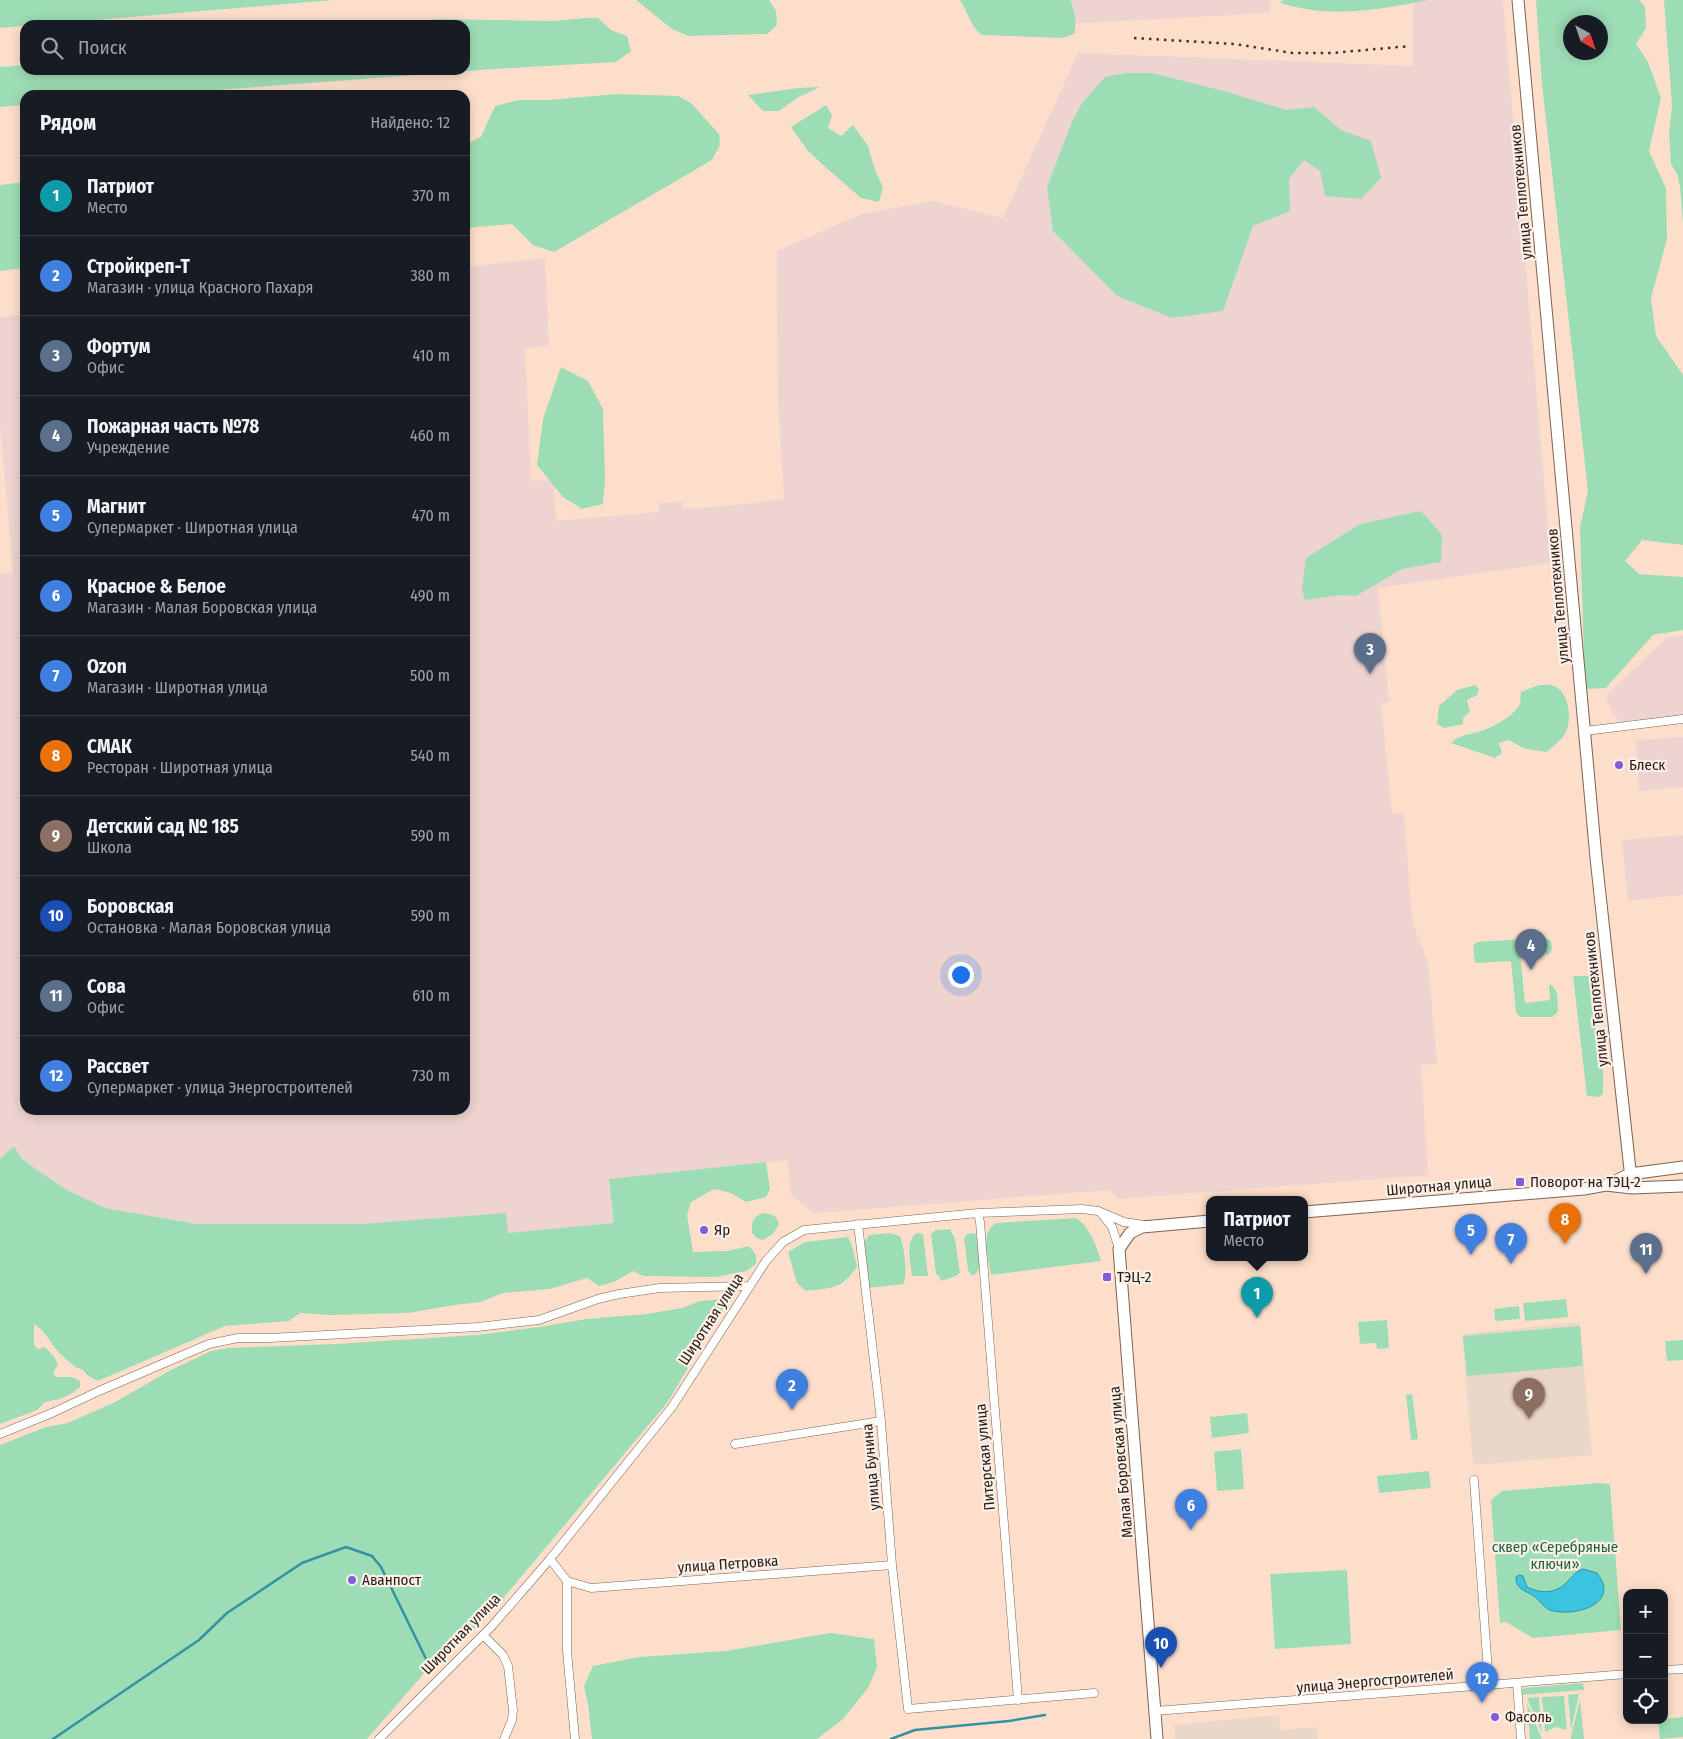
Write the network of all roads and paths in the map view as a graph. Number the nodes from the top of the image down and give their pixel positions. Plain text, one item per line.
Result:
1 (1518, 0) edge
2 (1683, 719) edge
3 (1585, 731) junction
4 (1683, 1168) edge
5 (1630, 1174) junction
6 (1606, 1185) junction
7 (1683, 1186) edge
8 (1632, 1188) junction
9 (1098, 1211) junction
10 (1308, 1212) edge
11 (978, 1213) junction
12 (1206, 1221) edge
13 (858, 1224) junction
14 (1148, 1225) junction
15 (1119, 1249) junction
16 (750, 1286) junction
17 (881, 1420) junction
18 (0, 1434) edge
19 (734, 1444) dead end
20 (1474, 1480) dead end
21 (550, 1559) junction
22 (892, 1565) junction
23 (567, 1581) junction
24 (483, 1635) junction
25 (1683, 1669) edge
26 (1668, 1670) edge
27 (1623, 1674) edge
28 (1517, 1683) junction
29 (1489, 1685) junction
30 (1094, 1693) dead end
31 (1018, 1700) junction
32 (1155, 1712) junction
33 (379, 1739) edge
34 (504, 1739) edge
35 (574, 1739) edge
36 (1157, 1739) edge
37 (1521, 1739) edge

1 - 3 main road, улица Теплотехников
2 - 3 street
3 - 5 main road, улица Теплотехников
4 - 5 main road, Широтная улица
5 - 6 main road, Широтная улица
5 - 8 main road, улица Теплотехников
6 - 8 main road, Широтная улица
6 - 10 main road, Широтная улица
7 - 8 main road, Широтная улица
9 - 11 street, Широтная улица
9 - 14 street, Широтная улица
9 - 15 street
11 - 13 street, Широтная улица
11 - 31 street, Питерская улица
12 - 14 main road, Широтная улица
13 - 16 street, Широтная улица
13 - 17 street, улица Бунина
14 - 15 main road
15 - 32 main road, Малая Боровская улица
16 - 18 street
16 - 21 street, Широтная улица
17 - 19 street
17 - 22 street, улица Бунина
20 - 29 street
21 - 23 street
21 - 24 street, Широтная улица
22 - 23 street, улица Петровка
22 - 31 street, улица Бунина
23 - 35 street
24 - 33 street, Широтная улица
24 - 34 street
25 - 26 street
27 - 28 street, улица Энергостроителей
28 - 29 street, улица Энергостроителей
28 - 37 street
29 - 32 street, улица Энергостроителей
30 - 31 street
32 - 36 main road, Малая Боровская улица

